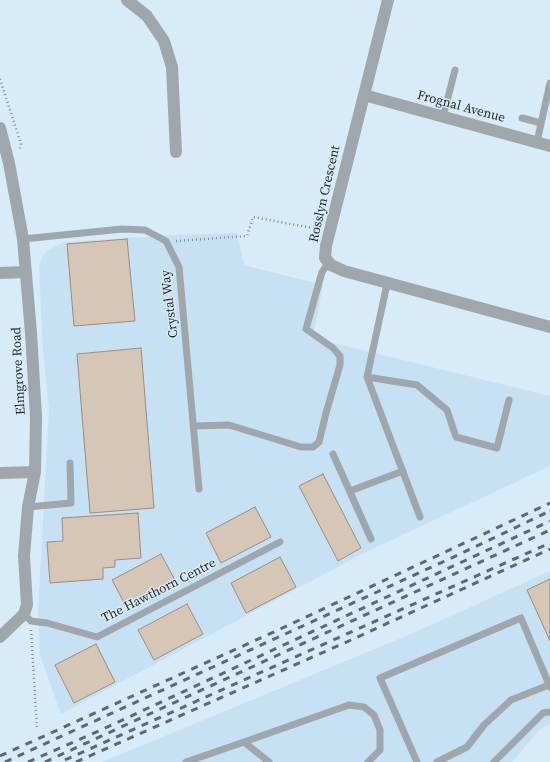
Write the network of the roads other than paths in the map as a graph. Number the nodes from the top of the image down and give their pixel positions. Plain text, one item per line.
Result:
1 (127, 0) edge
2 (388, 0) edge
3 (455, 70) dead end
4 (550, 83) edge
5 (364, 95) junction
6 (443, 116) junction
7 (522, 118) dead end
8 (541, 123) junction
9 (0, 128) edge
10 (537, 142) junction
11 (550, 146) edge
12 (176, 152) dead end
13 (22, 238) junction
14 (329, 262) junction
15 (25, 272) junction
16 (0, 273) edge
17 (388, 284) junction
18 (550, 327) edge
19 (367, 377) junction
20 (509, 400) dead end
21 (194, 426) junction
22 (333, 454) dead end
23 (70, 463) dead end
24 (403, 471) junction
25 (34, 472) junction
26 (0, 473) edge
27 (199, 489) dead end
28 (350, 491) junction
29 (28, 507) junction
30 (420, 517) dead end
31 (371, 539) dead end
32 (280, 542) dead end
33 (28, 617) junction
34 (0, 637) edge
35 (550, 686) edge
36 (550, 712) edge
37 (244, 742) junction
38 (186, 762) edge
39 (269, 762) edge
40 (368, 762) edge
41 (417, 762) edge
42 (437, 762) edge
43 (494, 762) edge

1 - 12 street
2 - 5 street, Rosslyn Crescent
3 - 6 lane
4 - 8 lane
5 - 6 street, Frognal Avenue
5 - 14 street, Rosslyn Crescent
6 - 10 street, Frognal Avenue
7 - 8 lane
8 - 10 lane
9 - 13 street, Elmgrove Road
10 - 11 street, Frognal Avenue
13 - 15 street, Elmgrove Road
13 - 21 lane, Crystal Way
14 - 17 street
14 - 21 lane
15 - 16 street
15 - 25 street, Elmgrove Road
17 - 18 street
17 - 19 lane
19 - 20 lane
19 - 24 lane
21 - 27 lane, Crystal Way
22 - 28 lane
23 - 29 lane
24 - 28 lane
24 - 30 lane
25 - 26 street
25 - 29 street, Elmgrove Road
28 - 31 lane
29 - 33 street, Elmgrove Road
32 - 33 lane, The Hawthorn Centre
33 - 34 street
35 - 41 lane
35 - 42 lane
36 - 43 lane
37 - 38 lane
37 - 39 lane
37 - 40 lane

